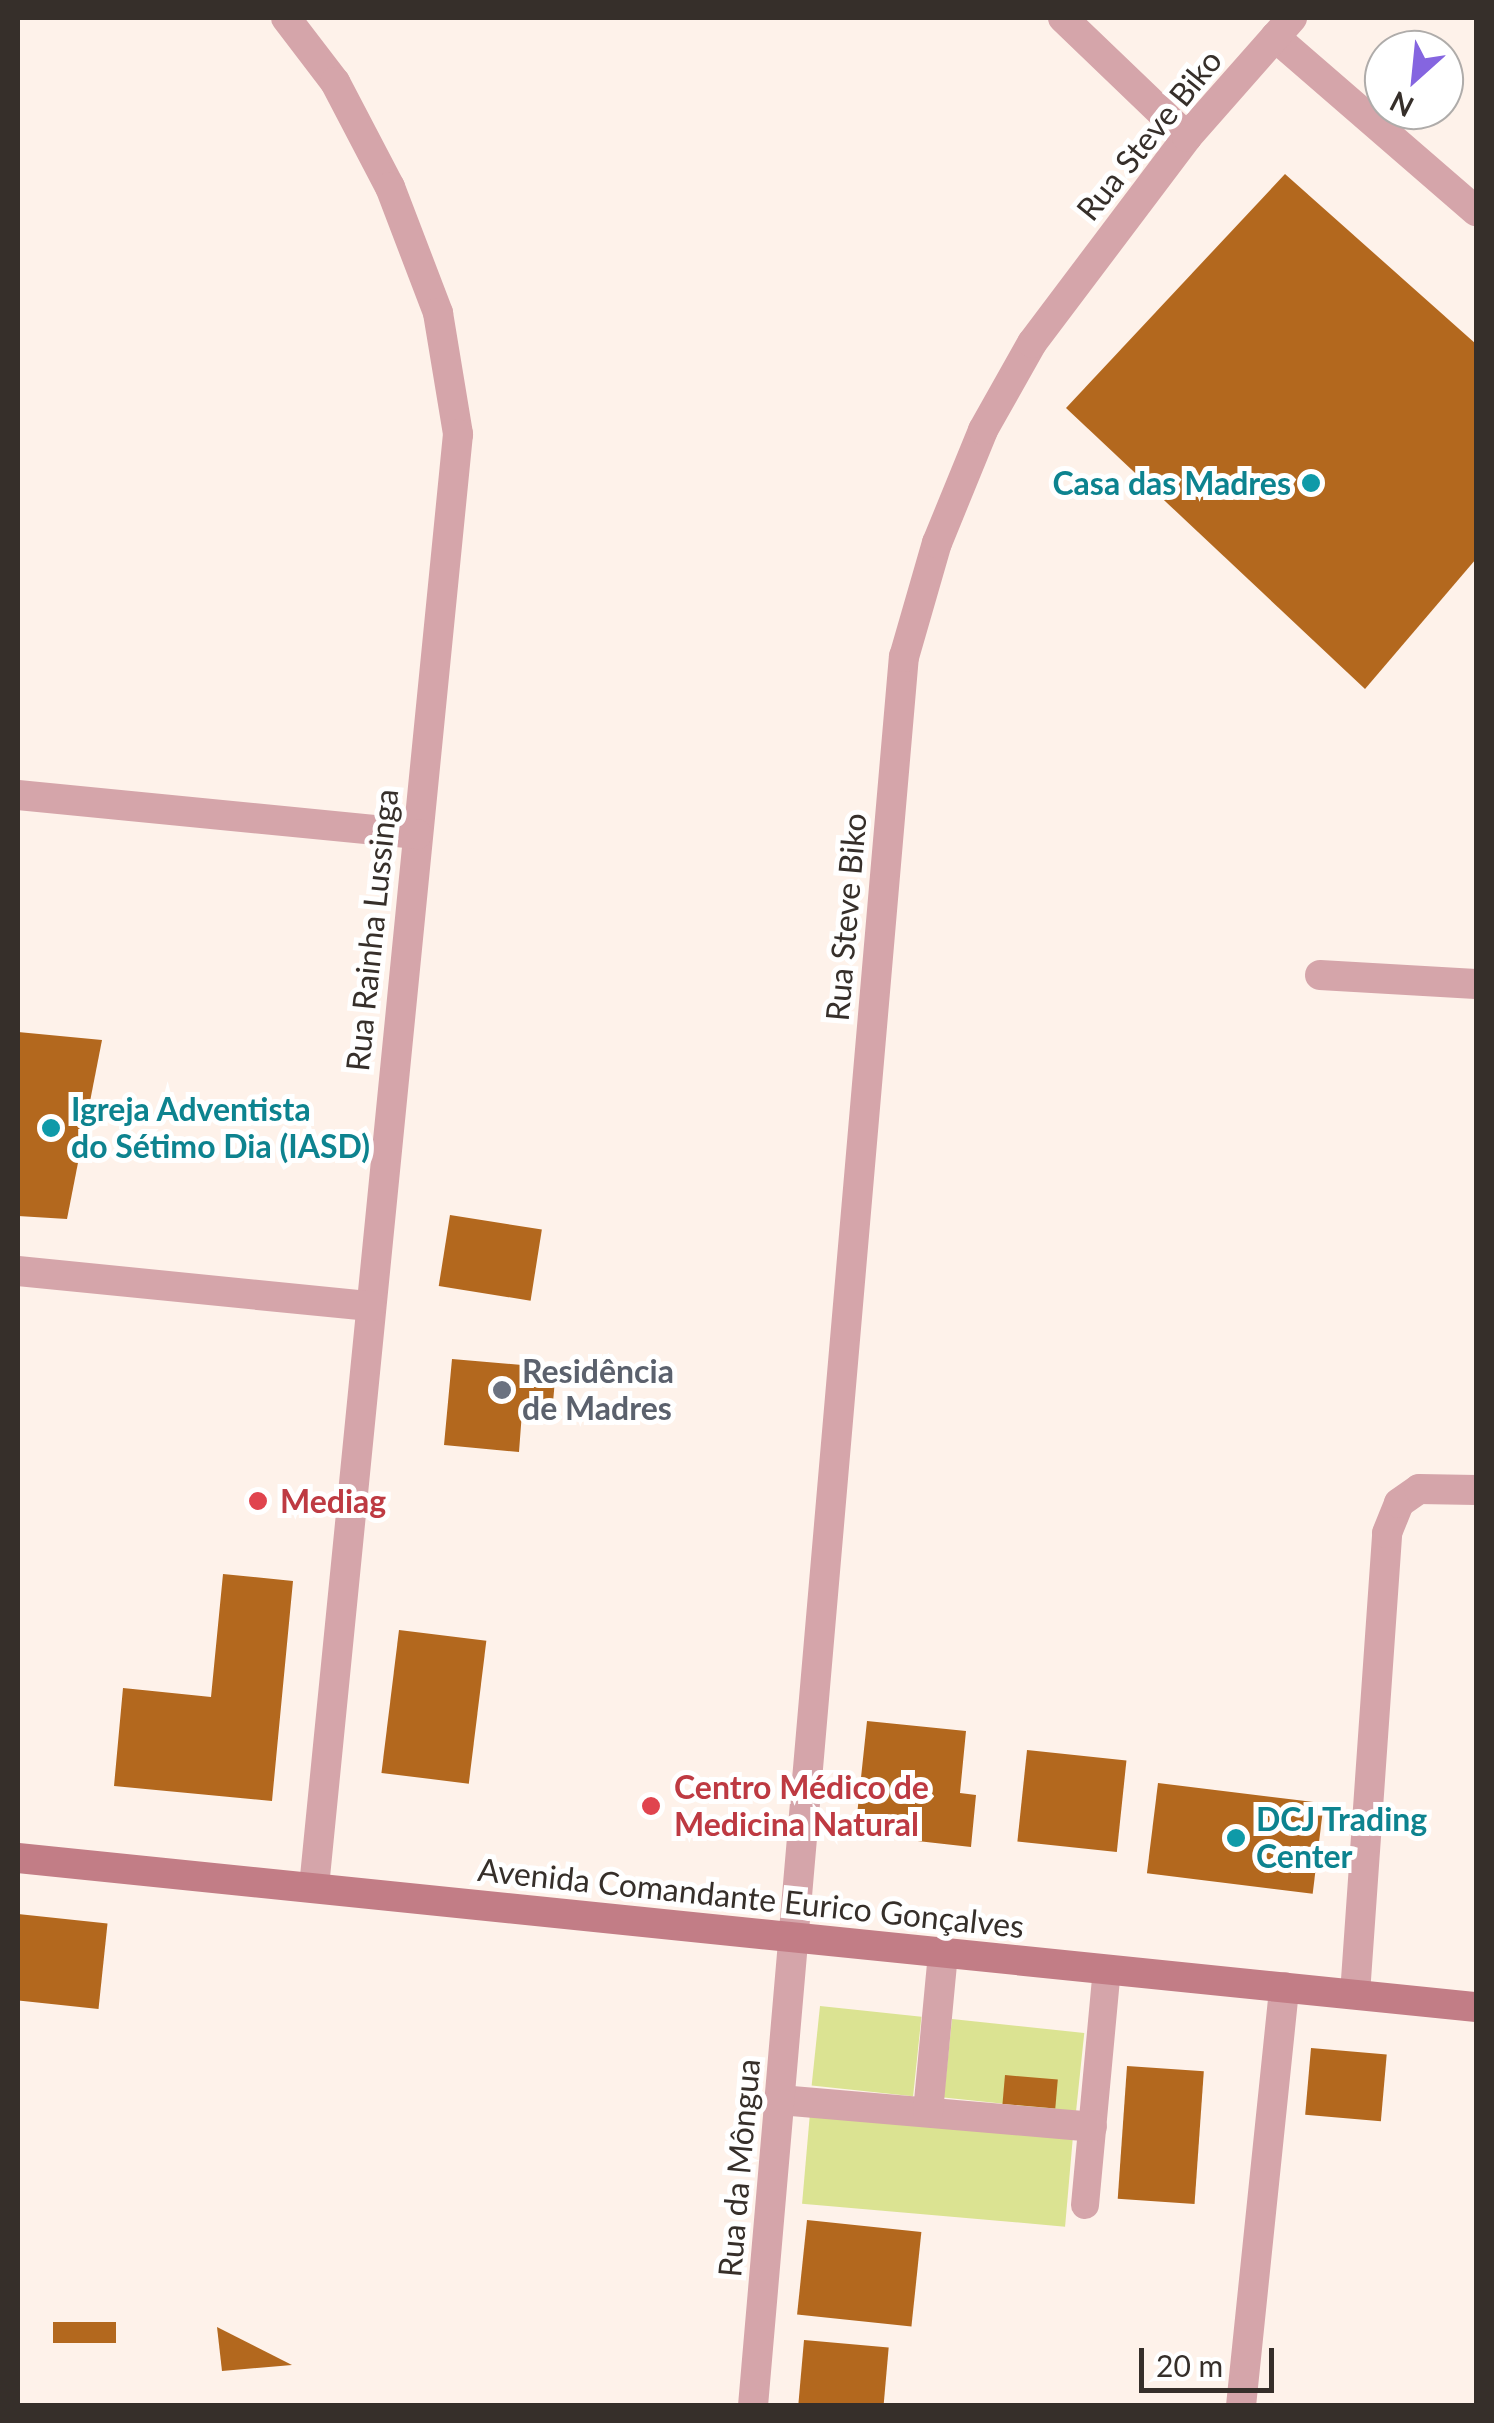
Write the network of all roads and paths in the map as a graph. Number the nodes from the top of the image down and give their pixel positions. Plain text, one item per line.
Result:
1 (286, 18) edge
2 (1063, 18) edge
3 (1284, 27) edge
4 (1187, 137) junction
5 (1476, 211) edge
6 (18, 795) edge
7 (417, 834) junction
8 (1320, 975) dead end
9 (1476, 984) edge
10 (18, 1270) edge
11 (370, 1306) junction
12 (1476, 1490) edge
13 (18, 1858) edge
14 (314, 1888) junction
15 (794, 1938) junction
16 (943, 1952) junction
17 (1107, 1969) junction
18 (1284, 1987) junction
19 (1354, 1994) junction
20 (1476, 2007) edge
21 (780, 2100) junction
22 (928, 2112) junction
23 (1092, 2127) junction
24 (1085, 2205) dead end
25 (753, 2406) edge
26 (1241, 2406) edge

1 - 7 street, Rua Rainha Lussinga
2 - 4 street
3 - 4 street, Rua Steve Biko
3 - 5 street
4 - 15 street, Rua Steve Biko
6 - 7 street
7 - 11 street, Rua Rainha Lussinga
8 - 9 street
10 - 11 street
11 - 14 street, Rua Rainha Lussinga
12 - 19 street
13 - 14 main road, Avenida Comandante Eurico Gonçalves
14 - 15 main road, Avenida Comandante Eurico Gonçalves
15 - 16 main road, Avenida Comandante Eurico Gonçalves
15 - 21 street, Rua da Môngua
16 - 17 main road, Avenida Comandante Eurico Gonçalves
16 - 22 street
17 - 18 main road, Avenida Comandante Eurico Gonçalves
17 - 23 lane
18 - 19 main road, Avenida Comandante Eurico Gonçalves
18 - 26 street
19 - 20 main road, Avenida Comandante Eurico Gonçalves
21 - 22 street
21 - 25 street, Rua da Môngua
22 - 23 street
23 - 24 lane

